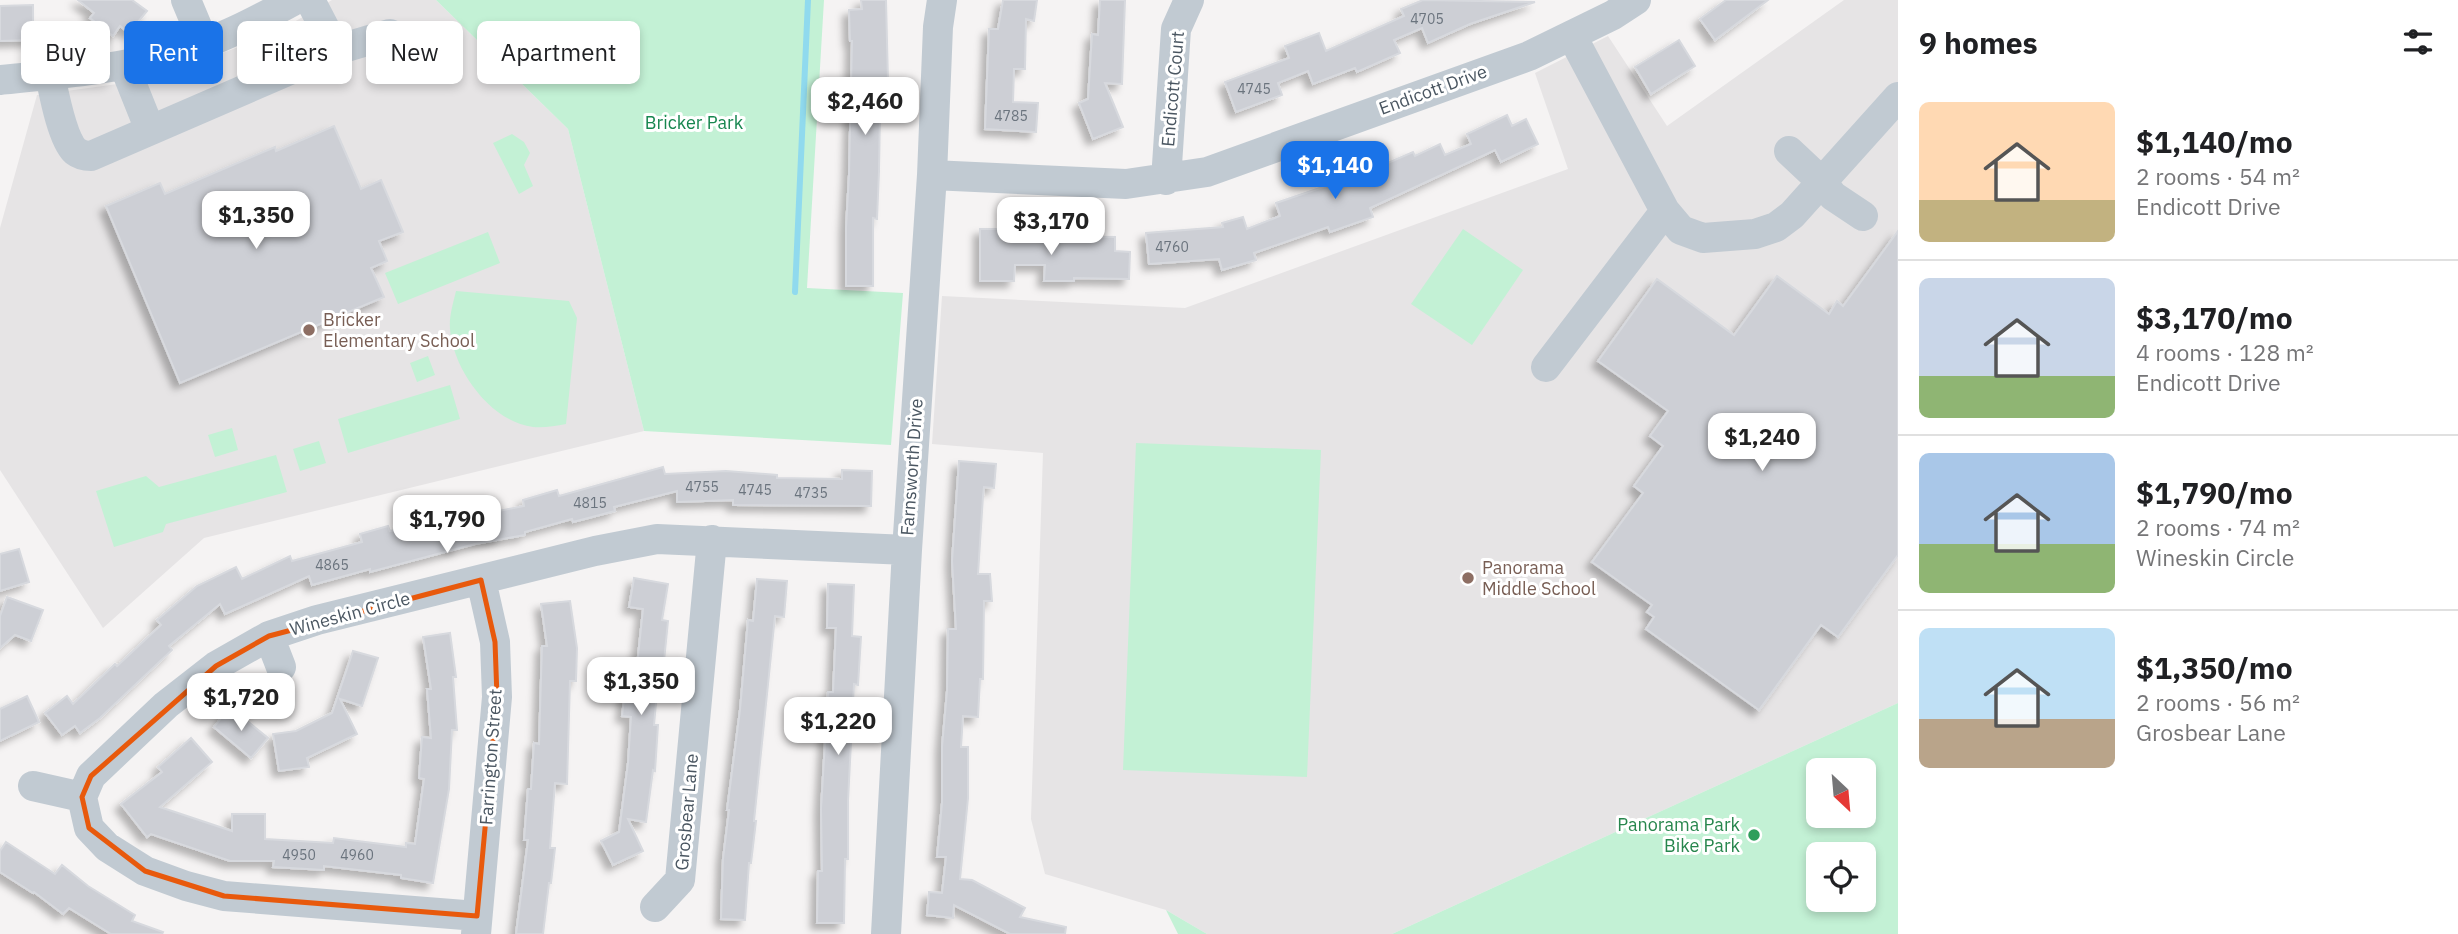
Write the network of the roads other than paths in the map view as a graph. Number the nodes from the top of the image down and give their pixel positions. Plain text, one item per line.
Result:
1 (186, 0) edge
2 (295, 0) edge
3 (310, 0) edge
4 (942, 0) edge
5 (1189, 0) edge
6 (1636, 0) edge
7 (195, 21) edge
8 (321, 21) edge
9 (223, 34) edge
10 (1572, 37) junction
11 (124, 65) edge
12 (110, 67) edge
13 (21, 78) edge
14 (0, 80) edge
15 (52, 84) edge
16 (132, 84) edge
17 (257, 84) edge
18 (1898, 96) edge
19 (150, 130) junction
20 (1789, 151) dead end
21 (932, 175) junction
22 (1166, 180) junction
23 (1822, 182) junction
24 (1665, 211) junction
25 (1863, 216) dead end
26 (1546, 368) dead end
27 (712, 540) junction
28 (906, 550) junction
29 (481, 580) junction
30 (269, 636) junction
31 (281, 667) dead end
32 (33, 786) dead end
33 (82, 797) junction
34 (655, 907) dead end
35 (476, 925) edge
36 (886, 934) edge

1 - 7 street
2 - 9 street
3 - 8 street
4 - 21 street, Farnsworth Drive
5 - 22 street, Endicott Court
6 - 10 street, Endicott Drive
10 - 22 street, Endicott Drive
10 - 24 street
11 - 12 street
13 - 14 street
15 - 19 street
16 - 19 street
17 - 19 street
18 - 23 street
20 - 23 street
21 - 22 street, Endicott Drive
21 - 28 street, Farnsworth Drive
23 - 24 street
23 - 25 street
24 - 26 street
27 - 28 street, Wineskin Circle
27 - 29 street, Wineskin Circle
27 - 34 street, Grosbear Lane
28 - 36 street, Farnsworth Drive
29 - 30 street, Wineskin Circle
29 - 35 street, Farrington Street
30 - 31 street
30 - 33 street, Wineskin Circle
32 - 33 street
33 - 35 street

